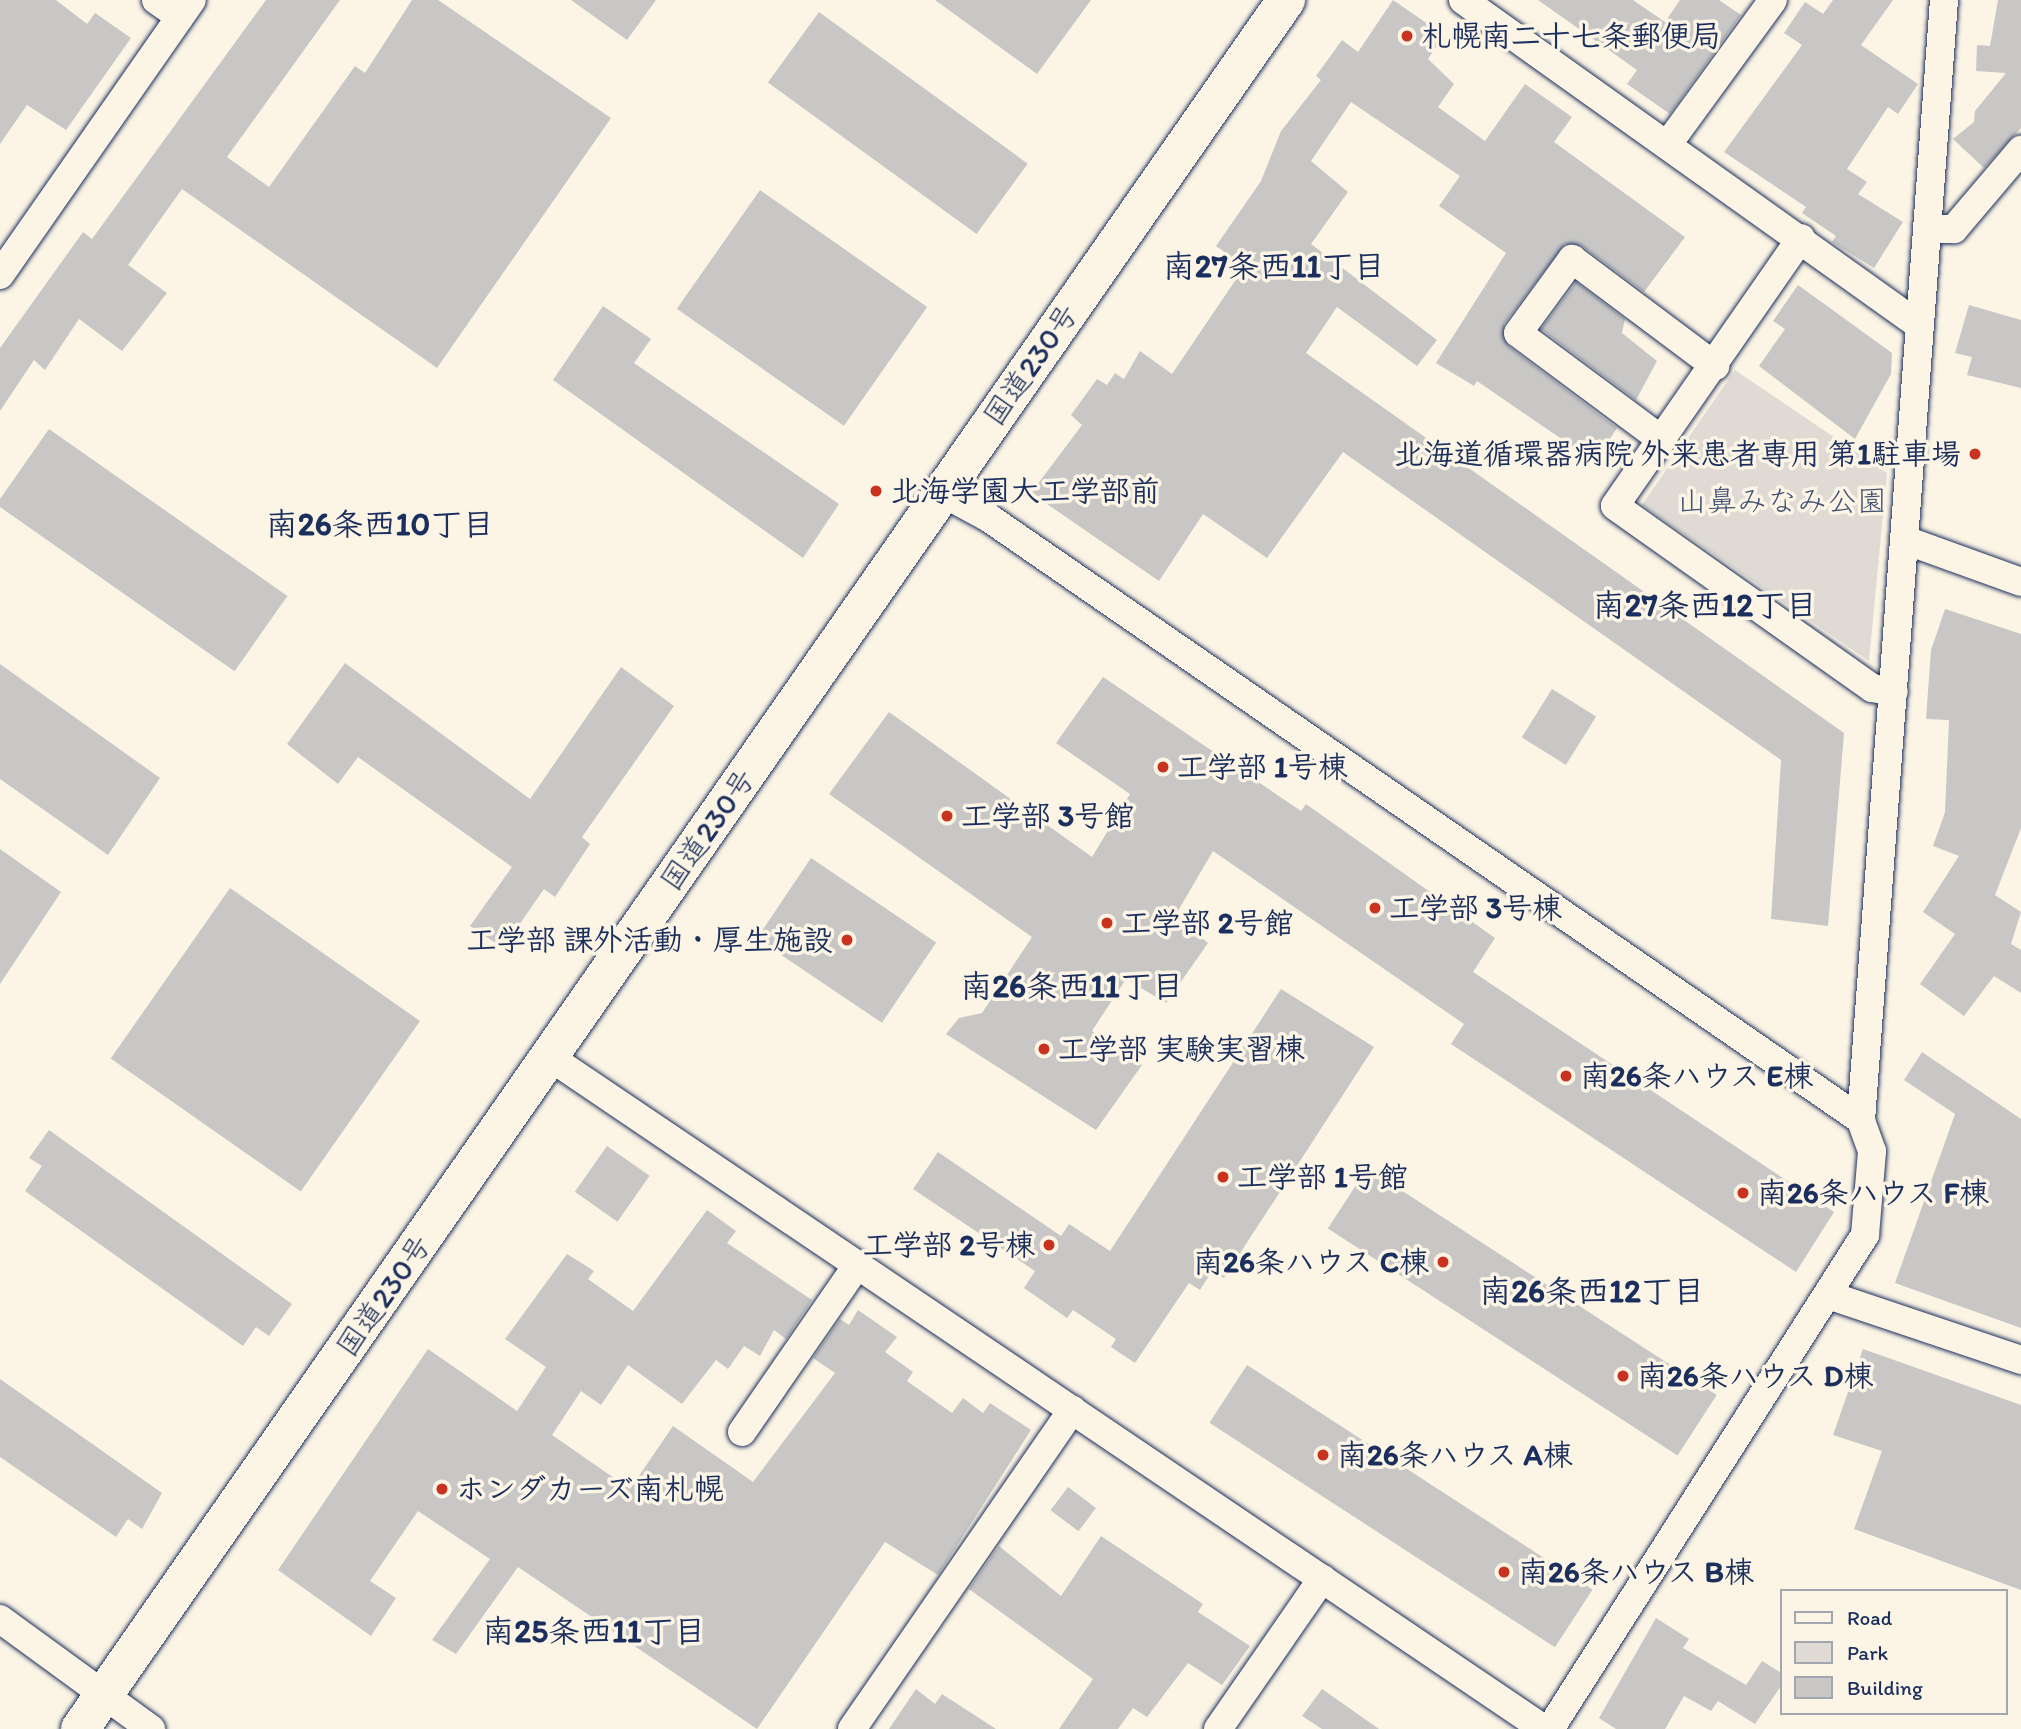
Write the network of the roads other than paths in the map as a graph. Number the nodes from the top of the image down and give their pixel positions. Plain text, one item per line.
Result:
1 (156, 0) edge
2 (1286, 0) edge
3 (1463, 0) edge
4 (1773, 0) edge
5 (1944, 0) edge
6 (186, 8) edge
7 (1668, 144) junction
8 (2021, 150) edge
9 (1927, 229) junction
10 (1801, 238) junction
11 (0, 275) edge
12 (1919, 325) junction
13 (1715, 366) junction
14 (1662, 440) junction
15 (941, 492) junction
16 (1905, 540) junction
17 (2021, 582) edge
18 (1894, 692) junction
19 (551, 1058) junction
20 (1861, 1120) junction
21 (857, 1265) junction
22 (1828, 1295) junction
23 (2021, 1360) edge
24 (1072, 1410) junction
25 (742, 1432) dead end
26 (1322, 1579) junction
27 (0, 1619) edge
28 (104, 1695) junction
29 (80, 1729) edge
30 (151, 1729) edge
31 (852, 1729) edge
32 (1218, 1729) edge
33 (1544, 1729) edge
34 (1550, 1729) edge

1 - 6 street
2 - 15 highway, 国道230号
3 - 7 street
4 - 7 street
5 - 9 street
6 - 11 street
7 - 10 street
8 - 9 street
9 - 12 street
10 - 12 street
10 - 13 street
12 - 16 street
13 - 14 street
13 - 14 street
14 - 18 street
15 - 19 highway, 国道230号
15 - 20 street
16 - 17 street
16 - 18 street
18 - 20 street
19 - 21 street
19 - 28 highway, 国道230号
20 - 22 street
21 - 24 street
21 - 25 street
22 - 23 street
22 - 34 street
24 - 26 street
24 - 31 street
26 - 32 street
26 - 33 street
27 - 28 street
28 - 29 highway, 国道230号
28 - 30 street

